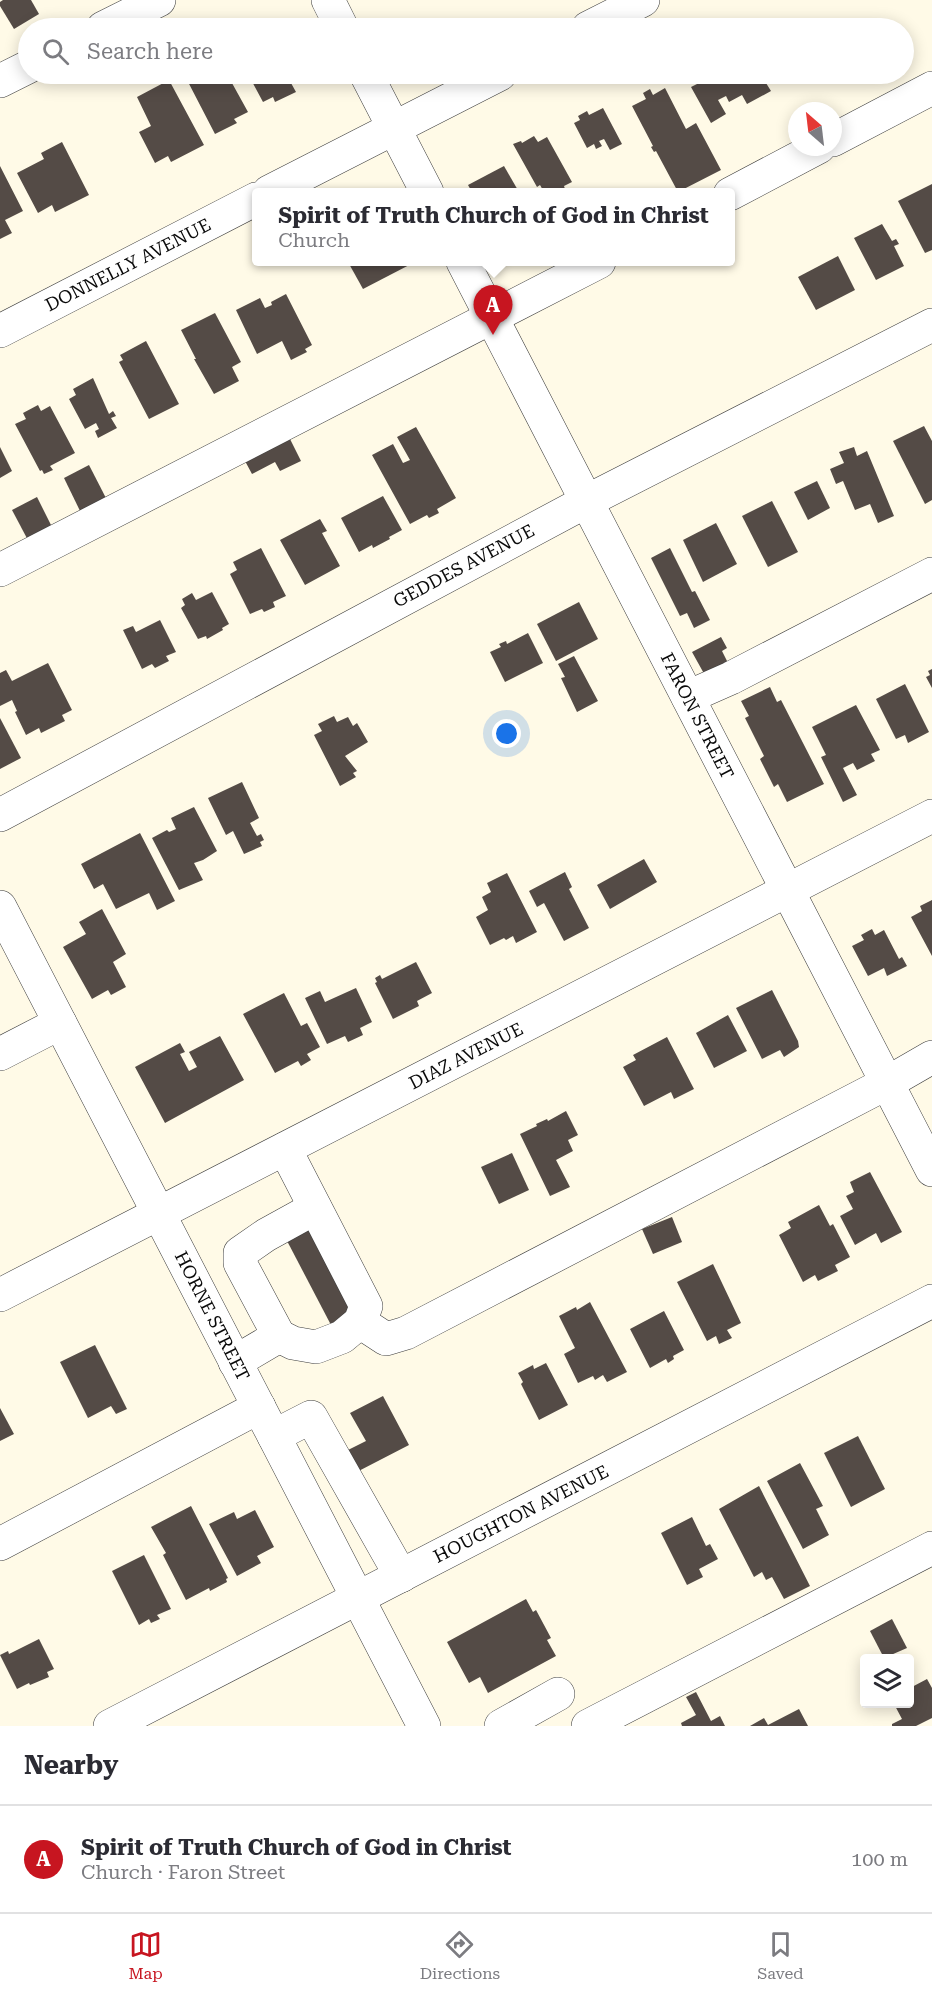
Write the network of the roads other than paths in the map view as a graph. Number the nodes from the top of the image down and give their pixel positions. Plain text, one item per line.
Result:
1 (159, 0) edge
2 (327, 0) edge
3 (643, 0) edge
4 (124, 18) edge
5 (337, 18) edge
6 (608, 18) edge
7 (18, 72) edge
8 (0, 81) edge
9 (371, 84) edge
10 (480, 84) edge
11 (932, 88) edge
12 (394, 128) junction
13 (842, 135) edge
14 (802, 156) edge
15 (277, 188) edge
16 (425, 188) edge
17 (735, 191) edge
18 (252, 201) edge
19 (466, 266) edge
20 (589, 266) edge
21 (491, 317) junction
22 (932, 325) edge
23 (0, 331) edge
24 (586, 501) junction
25 (0, 570) edge
26 (932, 574) edge
27 (688, 697) junction
28 (0, 815) edge
29 (932, 816) edge
30 (788, 891) junction
31 (0, 907) edge
32 (60, 1023) junction
33 (0, 1054) edge
34 (932, 1057) edge
35 (887, 1083) junction
36 (285, 1149) junction
37 (932, 1170) edge
38 (315, 1208) junction
39 (159, 1214) junction
40 (248, 1280) junction
41 (0, 1295) edge
42 (932, 1301) edge
43 (204, 1302) junction
44 (360, 1322) junction
45 (279, 1336) junction
46 (236, 1362) junction
47 (259, 1407) junction
48 (274, 1436) junction
49 (358, 1500) junction
50 (318, 1521) junction
51 (0, 1544) edge
52 (932, 1548) edge
53 (401, 1576) junction
54 (358, 1598) junction
55 (558, 1694) dead end
56 (110, 1726) edge
57 (424, 1726) edge
58 (501, 1726) edge
59 (588, 1726) edge

1 - 4 street
2 - 5 street
3 - 6 street
7 - 8 street
9 - 12 street
10 - 12 street
11 - 13 street
12 - 15 street
12 - 16 street
14 - 17 street
18 - 23 street, DONNELLY AVENUE
19 - 21 street, FARON STREET
20 - 21 street
21 - 24 street, FARON STREET
21 - 25 street
22 - 24 street, GEDDES AVENUE
24 - 27 street, FARON STREET
24 - 28 street, GEDDES AVENUE
26 - 27 street
27 - 30 street, FARON STREET
29 - 30 street, DIAZ AVENUE
30 - 35 street, FARON STREET
30 - 36 street, DIAZ AVENUE
31 - 32 street, HORNE STREET
32 - 33 street
32 - 39 street, HORNE STREET
34 - 35 street
35 - 37 street, FARON STREET
35 - 44 street
36 - 38 street
36 - 39 street, DIAZ AVENUE
38 - 40 street
38 - 44 street
39 - 41 street, DIAZ AVENUE
39 - 43 street, HORNE STREET
40 - 43 street
40 - 45 street
42 - 53 street, HOUGHTON AVENUE
43 - 46 street, HORNE STREET
44 - 45 street
45 - 46 street
46 - 47 street, HORNE STREET
47 - 48 street, HORNE STREET
47 - 51 street
48 - 49 street
48 - 50 street, HORNE STREET
49 - 50 street
49 - 53 street
50 - 54 street, HORNE STREET
52 - 59 street
53 - 54 street, HOUGHTON AVENUE
54 - 56 street, HOUGHTON AVENUE
54 - 57 street, HORNE STREET
55 - 58 street

